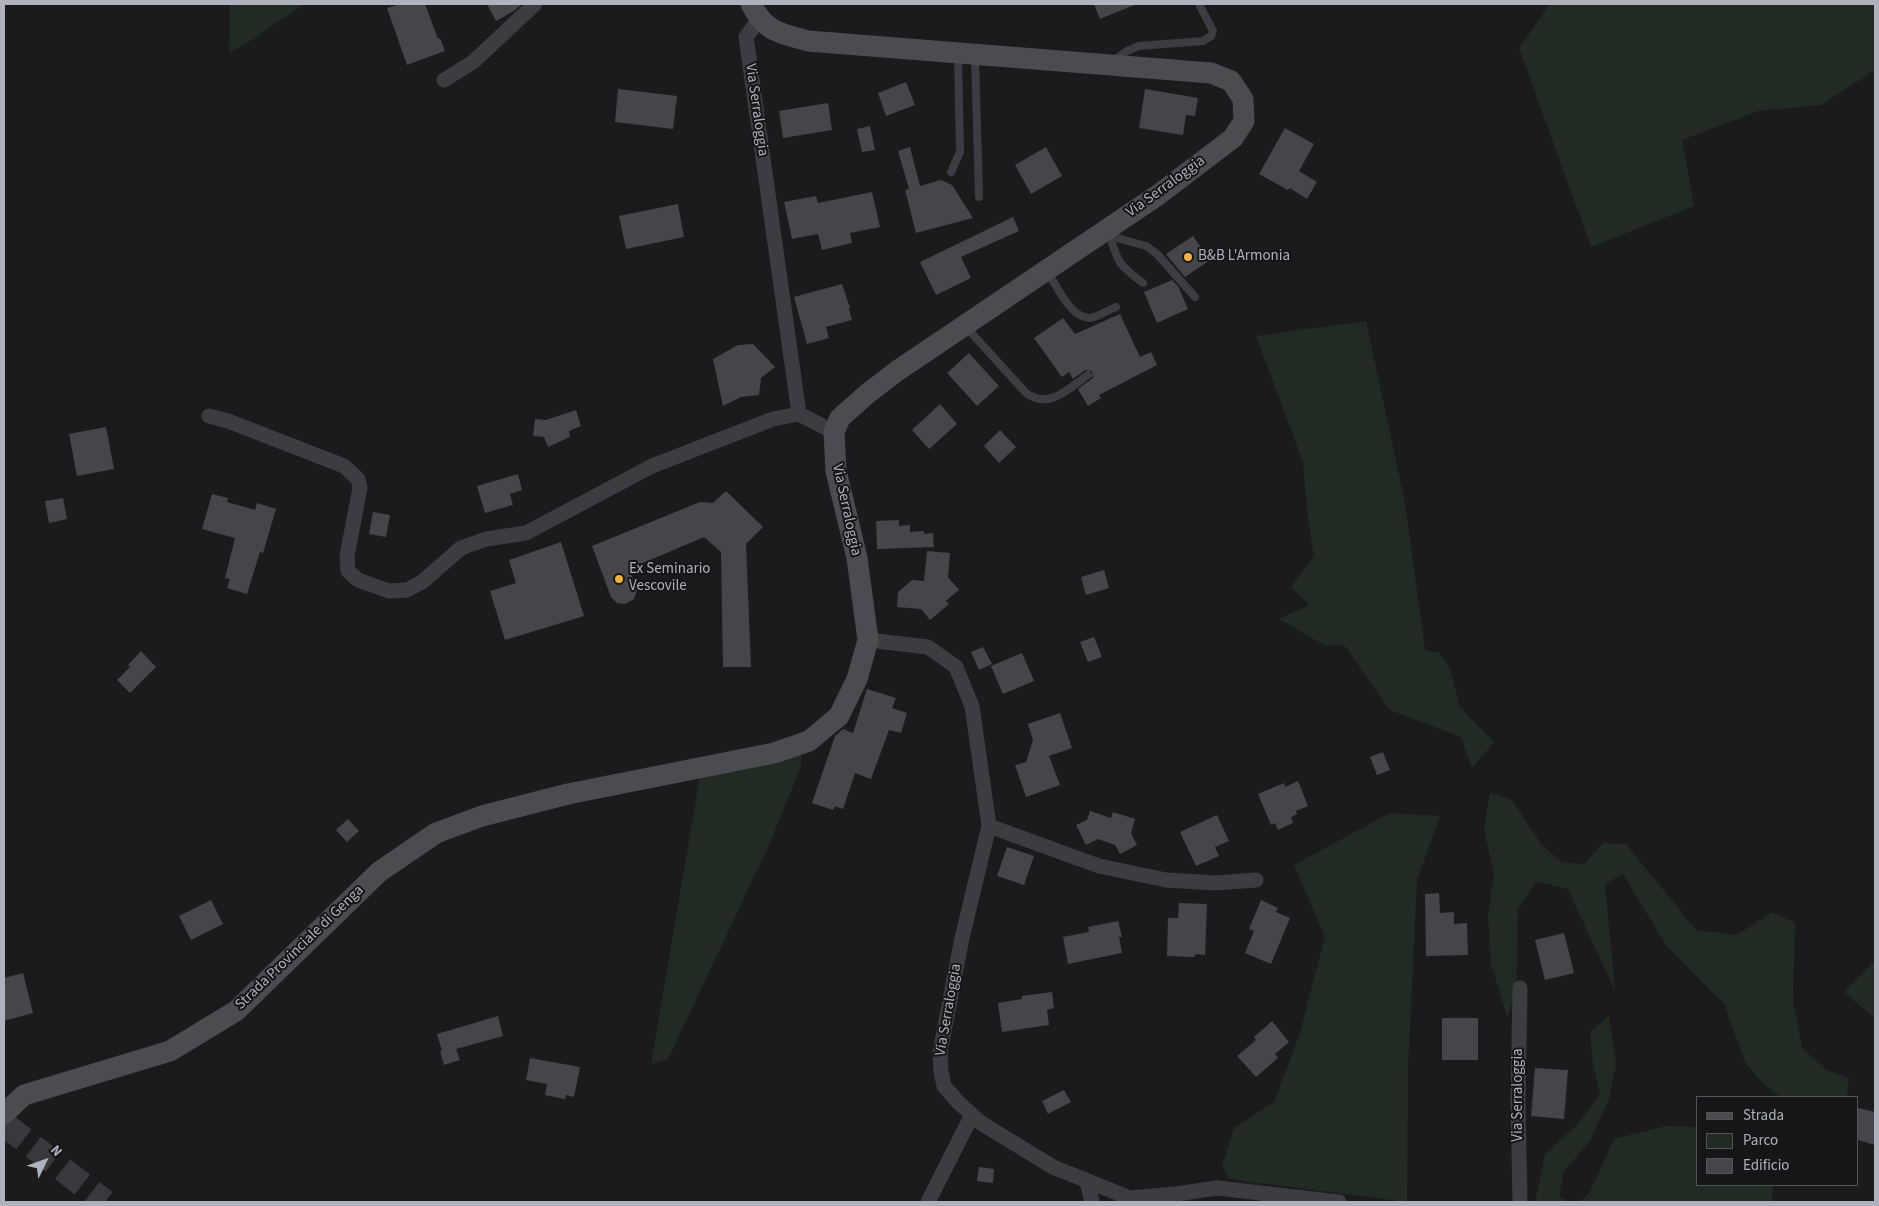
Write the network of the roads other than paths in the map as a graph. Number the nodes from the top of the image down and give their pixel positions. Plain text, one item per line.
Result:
1 (535, 4) edge
2 (1199, 4) edge
3 (755, 11) edge
4 (967, 54) junction
5 (1108, 65) junction
6 (444, 80) dead end
7 (951, 172) dead end
8 (979, 197) dead end
9 (1109, 232) junction
10 (1047, 270) junction
11 (1142, 283) dead end
12 (1195, 297) dead end
13 (1116, 307) dead end
14 (965, 326) junction
15 (1088, 375) dead end
16 (799, 414) junction
17 (209, 416) dead end
18 (834, 432) junction
19 (868, 640) junction
20 (568, 794) joint
21 (989, 826) junction
22 (1256, 880) dead end
23 (1520, 988) dead end
24 (4, 1114) edge
25 (972, 1115) junction
26 (1087, 1181) junction
27 (928, 1202) edge
28 (1092, 1202) edge
29 (1338, 1202) edge
30 (1520, 1202) edge

1 - 6 street
2 - 5 lane
3 - 4 main road, Via Serraloggia
3 - 16 street, Via Serraloggia
4 - 5 main road, Via Serraloggia
4 - 7 lane
4 - 8 lane
5 - 9 main road, Via Serraloggia
9 - 10 main road, Via Serraloggia
9 - 11 lane
9 - 12 lane
10 - 13 lane
10 - 14 main road, Via Serraloggia
14 - 15 lane
14 - 18 main road, Via Serraloggia
16 - 17 street
16 - 18 street
18 - 19 main road, Via Serraloggia
19 - 20 main road, Via Serraloggia
19 - 21 street, Via Serraloggia
20 - 24 main road, Strada Provinciale di Genga
21 - 22 street
21 - 25 street, Via Serraloggia
23 - 30 street, Via Serraloggia
25 - 26 street, Via Serraloggia
25 - 27 street
26 - 28 street
26 - 29 street, Via Serraloggia

